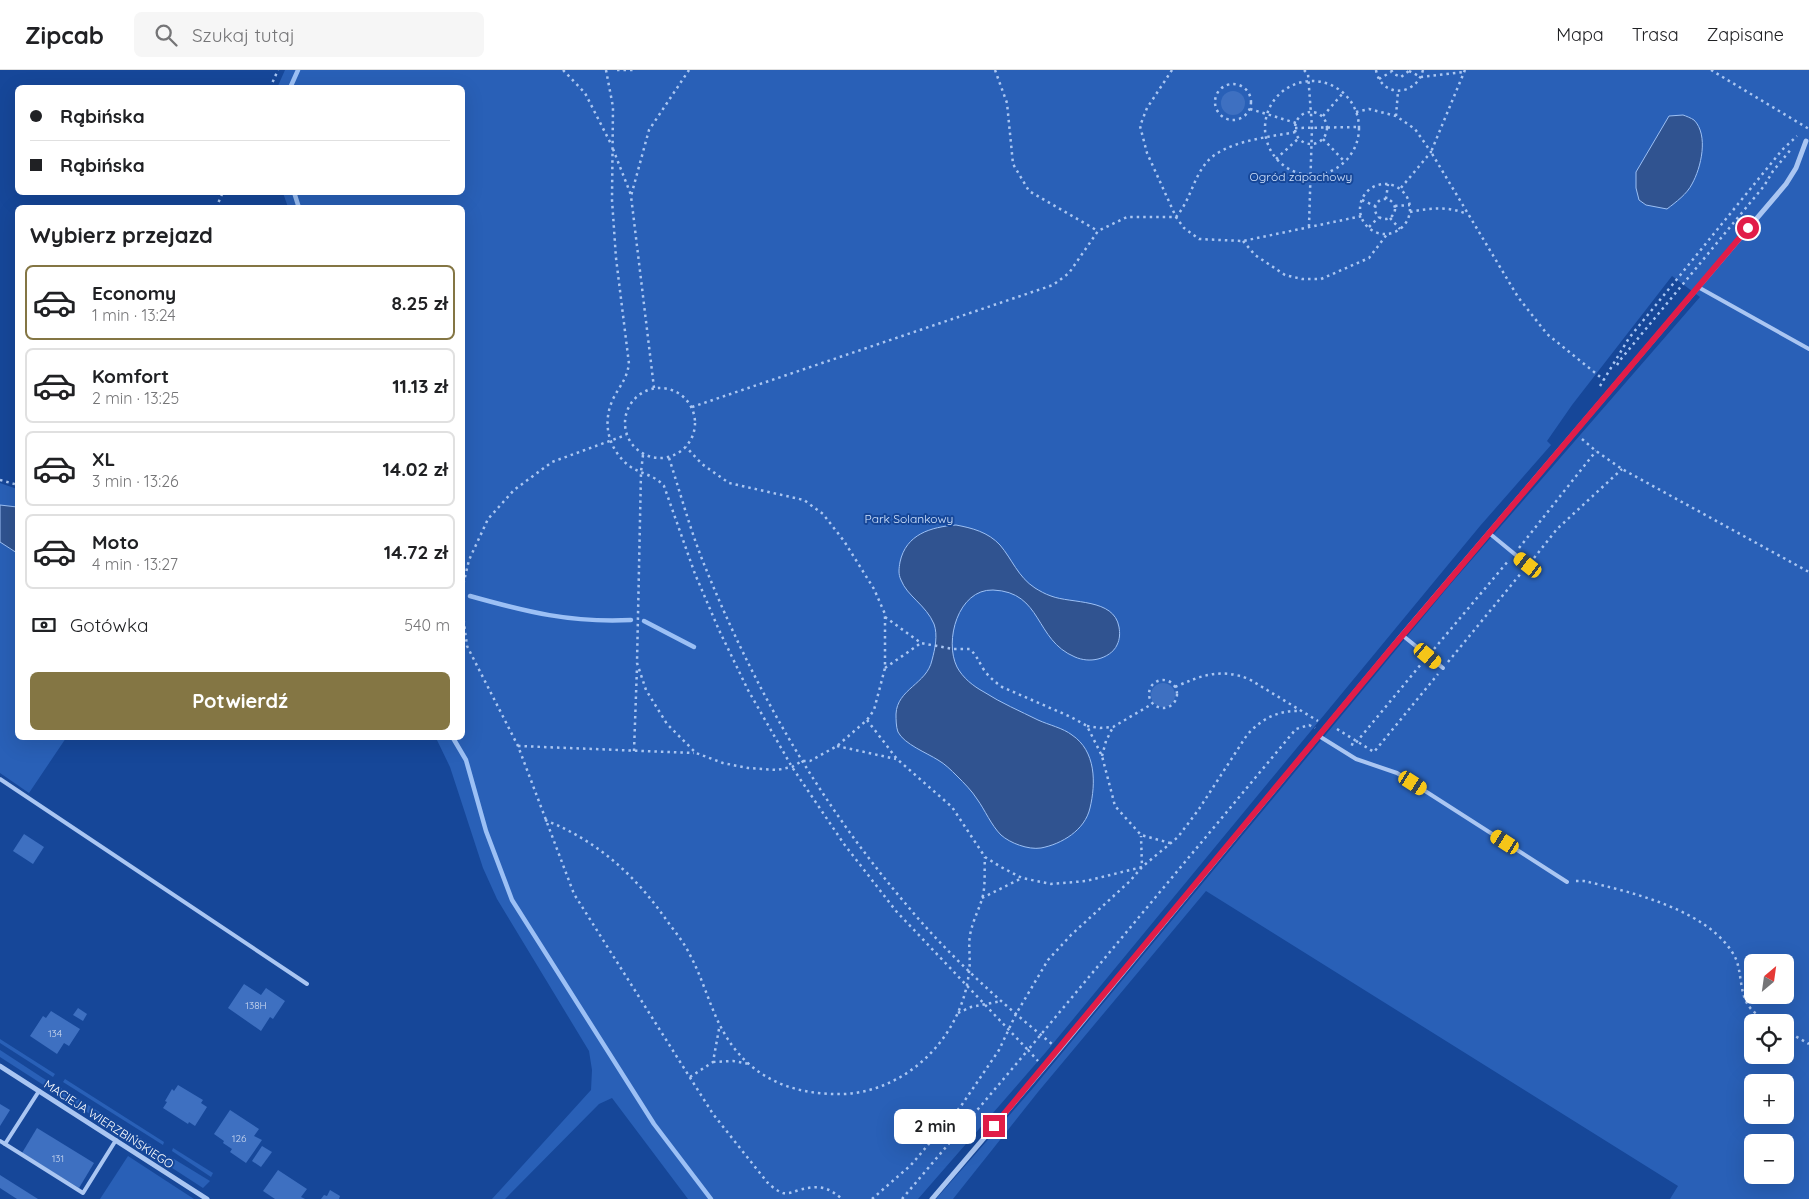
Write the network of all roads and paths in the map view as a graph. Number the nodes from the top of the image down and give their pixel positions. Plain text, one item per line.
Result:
1 (278, 70) edge
2 (563, 70) edge
3 (606, 70) edge
4 (617, 70) edge
5 (636, 70) edge
6 (689, 70) edge
7 (994, 70) edge
8 (1172, 70) edge
9 (1304, 70) edge
10 (1376, 70) edge
11 (1409, 70) edge
12 (1423, 70) edge
13 (1711, 70) edge
14 (1391, 71) edge
15 (1465, 71) edge
16 (1421, 77) junction
17 (1379, 79) junction
18 (1308, 82) junction
19 (271, 85) edge
20 (1398, 91) junction
21 (1343, 93) junction
22 (1250, 109) junction
23 (1310, 111) junction
24 (1356, 112) junction
25 (1267, 115) junction
26 (1323, 116) junction
27 (1396, 116) junction
28 (1296, 123) junction
29 (1358, 126) junction
30 (1312, 127) junction
31 (1328, 127) junction
32 (1295, 128) junction
33 (1296, 132) junction
34 (1808, 132) edge
35 (1800, 133) dead end
36 (1266, 137) junction
37 (1801, 137) dead end
38 (1299, 138) junction
39 (1323, 139) junction
40 (1806, 141) joint
41 (1311, 144) junction
42 (612, 146) junction
43 (1431, 152) junction
44 (1276, 159) junction
45 (1345, 162) junction
46 (1310, 175) junction
47 (1388, 184) junction
48 (1400, 189) junction
49 (631, 196) junction
50 (1386, 199) junction
51 (1362, 200) junction
52 (1410, 205) junction
53 (1375, 206) junction
54 (1395, 206) junction
55 (1410, 212) junction
56 (1469, 215) junction
57 (1362, 216) junction
58 (1176, 217) junction
59 (1378, 217) junction
60 (1390, 218) junction
61 (1309, 226) junction
62 (1369, 227) junction
63 (1400, 229) junction
64 (1098, 231) junction
65 (1388, 233) junction
66 (1242, 240) junction
67 (1698, 287) junction
68 (1809, 349) edge
69 (1616, 367) dead end
70 (1604, 380) junction
71 (654, 388) junction
72 (1596, 391) dead end
73 (692, 407) junction
74 (1575, 432) junction
75 (626, 435) junction
76 (610, 441) junction
77 (686, 448) junction
78 (1596, 451) junction
79 (644, 455) junction
80 (669, 458) junction
81 (1622, 469) junction
82 (641, 472) junction
83 (0, 480) edge
84 (15, 484) edge
85 (1489, 533) junction
86 (1515, 554) junction
87 (1528, 565) junction
88 (1809, 572) edge
89 (465, 577) edge
90 (885, 617) junction
91 (465, 626) edge
92 (1402, 635) junction
93 (921, 643) junction
94 (1428, 656) junction
95 (637, 663) junction
96 (885, 668) junction
97 (1442, 668) junction
98 (1175, 687) junction
99 (1152, 704) junction
100 (1301, 710) junction
101 (867, 720) junction
102 (1087, 726) junction
103 (1113, 727) junction
104 (1326, 727) junction
105 (1319, 736) junction
106 (1344, 740) dead end
107 (1356, 741) junction
108 (518, 746) junction
109 (837, 746) junction
110 (634, 751) junction
111 (696, 753) junction
112 (1102, 756) junction
113 (897, 759) junction
114 (802, 761) junction
115 (792, 767) junction
116 (0, 779) edge
117 (545, 820) junction
118 (1141, 835) junction
119 (1170, 842) junction
120 (985, 857) junction
121 (1142, 867) junction
122 (1022, 878) junction
123 (1567, 882) joint
124 (982, 898) junction
125 (969, 972) junction
126 (307, 984) dead end
127 (966, 986) junction
128 (1001, 1001) junction
129 (983, 1004) junction
130 (958, 1013) junction
131 (1016, 1014) junction
132 (1758, 1014) edge
133 (719, 1028) junction
134 (1008, 1030) junction
135 (1040, 1035) junction
136 (1794, 1035) edge
137 (1809, 1044) edge
138 (1028, 1050) junction
139 (1058, 1050) junction
140 (713, 1062) junction
141 (750, 1064) junction
142 (0, 1066) edge
143 (1044, 1067) junction
144 (690, 1077) junction
145 (39, 1091) junction
146 (116, 1140) junction
147 (0, 1141) edge
148 (5, 1144) junction
149 (207, 1199) edge
150 (842, 1199) edge
151 (872, 1199) edge
152 (902, 1199) edge
153 (932, 1199) edge

1 - 19 path
2 - 42 path
3 - 42 path
4 - 5 path
6 - 49 path
7 - 64 path
8 - 58 path
9 - 18 path
10 - 17 path
11 - 14 path
11 - 16 path
12 - 16 path
13 - 34 path
14 - 17 path
15 - 16 path
15 - 43 path
16 - 20 path
17 - 20 path
18 - 21 path
18 - 23 path
18 - 25 path
20 - 27 path
21 - 24 path
21 - 26 path
22 - 22 path
22 - 25 path
23 - 26 path
23 - 28 path
23 - 30 path
24 - 27 path
24 - 29 path
25 - 28 path
25 - 36 path
26 - 31 path
27 - 43 path
28 - 32 path
29 - 31 path
29 - 45 path
30 - 31 path
30 - 32 path
30 - 41 path
31 - 39 path
32 - 33 path
33 - 36 path
33 - 38 path
34 - 40 lane
35 - 70 path
36 - 44 path
36 - 58 path
37 - 69 path
38 - 41 path
38 - 44 path
39 - 41 path
39 - 45 path
40 - 67 street
41 - 46 path
42 - 49 path
42 - 76 path
43 - 48 path
43 - 56 path
44 - 46 path
45 - 46 path
46 - 61 path
47 - 48 path
47 - 50 path
47 - 51 path
48 - 52 path
49 - 71 path
50 - 53 path
50 - 54 path
51 - 53 path
51 - 57 path
52 - 54 path
52 - 55 path
53 - 59 path
54 - 60 path
55 - 56 path
55 - 63 path
56 - 70 path
57 - 61 path
57 - 62 path
58 - 64 path
58 - 66 path
59 - 60 path
59 - 62 path
60 - 63 path
61 - 66 path
62 - 65 path
63 - 65 path
64 - 73 path
65 - 66 path
67 - 68 lane
67 - 74 street
70 - 72 path
71 - 73 path
71 - 75 path
73 - 77 path
74 - 78 path
74 - 85 street
75 - 76 path
75 - 79 path
76 - 82 path
76 - 89 path
77 - 80 path
77 - 90 path
78 - 81 path
78 - 86 path
79 - 80 path
79 - 82 path
80 - 114 path
81 - 87 path
81 - 88 path
82 - 95 path
82 - 115 path
83 - 84 path
85 - 86 lane
85 - 92 street
86 - 87 lane
86 - 94 path
87 - 97 path
90 - 93 path
90 - 96 path
91 - 108 path
92 - 94 lane
92 - 104 street
93 - 96 path
93 - 102 path
94 - 97 lane
94 - 107 path
95 - 110 path
95 - 111 path
96 - 101 path
97 - 107 path
98 - 99 path
98 - 99 path
98 - 100 path
99 - 103 path
100 - 104 path
100 - 119 path
101 - 109 path
101 - 113 path
102 - 103 path
102 - 112 path
103 - 112 path
104 - 105 street
104 - 107 path
104 - 135 path
105 - 123 lane
105 - 139 street
106 - 107 path
108 - 110 path
108 - 117 path
109 - 113 path
109 - 114 path
110 - 111 path
111 - 115 path
112 - 118 path
113 - 120 path
114 - 115 path
114 - 125 path
115 - 127 path
116 - 126 lane
117 - 133 path
117 - 144 path
118 - 119 path
118 - 121 path
119 - 121 path
120 - 122 path
120 - 124 path
121 - 122 path
121 - 131 path
122 - 124 path
123 - 132 path
124 - 125 path
125 - 127 path
125 - 128 path
127 - 129 path
127 - 130 path
128 - 129 path
128 - 131 path
129 - 130 path
129 - 134 path
130 - 141 path
131 - 134 path
131 - 135 path
133 - 140 path
133 - 141 path
134 - 138 path
134 - 151 path
135 - 138 path
135 - 139 path
136 - 137 path
138 - 143 path
138 - 152 path
139 - 143 street
140 - 141 path
140 - 144 path
142 - 145 street, MACIEJA WIERZBIŃSKIEGO
143 - 153 street
144 - 150 path
145 - 146 street, MACIEJA WIERZBIŃSKIEGO
145 - 148 lane
146 - 148 lane
146 - 149 street, MACIEJA WIERZBIŃSKIEGO
147 - 148 lane

